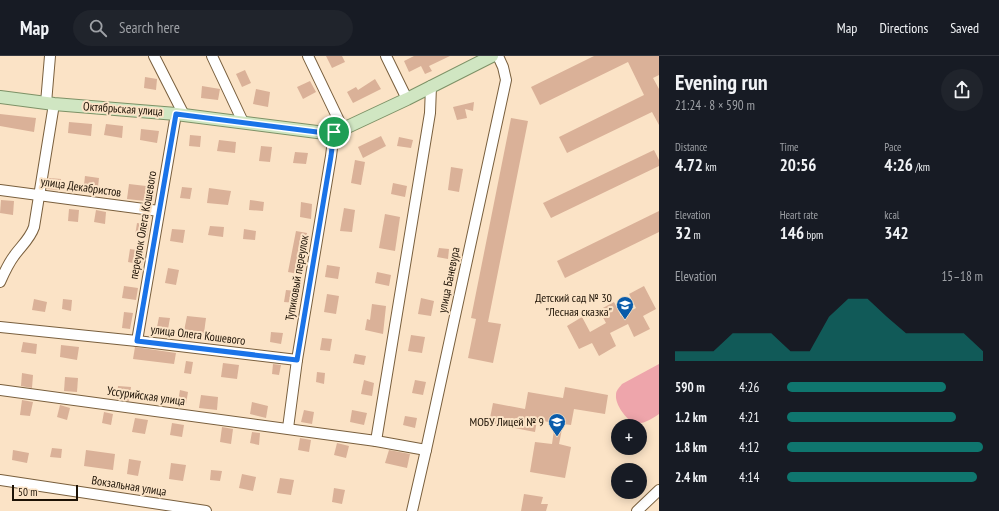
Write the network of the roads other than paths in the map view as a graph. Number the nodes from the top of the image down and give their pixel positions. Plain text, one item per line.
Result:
1 (50, 56) edge
2 (154, 56) edge
3 (212, 56) edge
4 (308, 56) edge
5 (386, 56) edge
6 (492, 56) edge
7 (498, 56) edge
8 (478, 59) edge
9 (431, 86) junction
10 (0, 96) edge
11 (407, 99) junction
12 (50, 103) junction
13 (180, 114) junction
14 (243, 122) junction
15 (338, 130) junction
16 (0, 190) edge
17 (39, 194) junction
18 (159, 211) junction
19 (0, 282) edge
20 (0, 327) edge
21 (137, 341) junction
22 (297, 360) junction
23 (0, 390) edge
24 (288, 428) junction
25 (376, 441) junction
26 (426, 450) junction
27 (0, 480) edge
28 (659, 490) edge
29 (206, 511) edge
30 (412, 511) edge
31 (637, 511) edge

1 - 12 street
2 - 13 street
3 - 14 street
4 - 15 street
5 - 11 street
6 - 8 main road, Октябрьская улица
7 - 26 street, улица Баневура
8 - 9 main road, Октябрьская улица
9 - 11 main road, Октябрьская улица
9 - 25 street
10 - 12 main road, Октябрьская улица
11 - 15 main road, Октябрьская улица
12 - 13 main road, Октябрьская улица
12 - 17 street
13 - 14 main road, Октябрьская улица
13 - 18 street, переулок Олега Кошевого
14 - 15 main road, Октябрьская улица
15 - 22 street, Тупиковый переулок
16 - 17 street, улица Декабристов
17 - 18 street, улица Декабристов
17 - 19 street
18 - 21 street, переулок Олега Кошевого
20 - 21 street, улица Олега Кошевого
21 - 22 street, улица Олега Кошевого
22 - 24 street, Тупиковый переулок
23 - 24 street, Уссурийская улица
24 - 25 street, Уссурийская улица
25 - 26 street, Уссурийская улица
26 - 30 street, улица Баневура
27 - 29 street, Вокзальная улица
28 - 31 street

